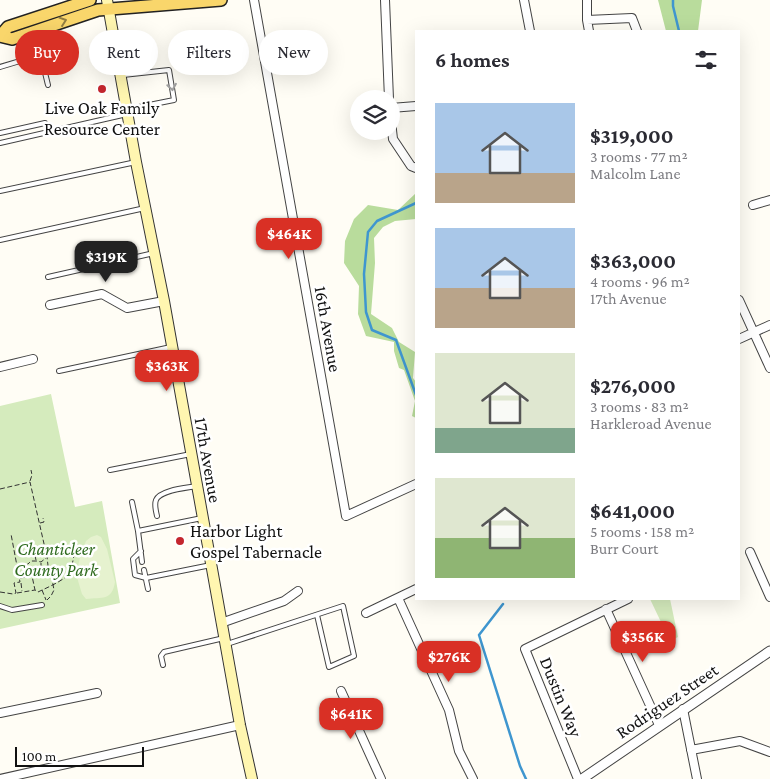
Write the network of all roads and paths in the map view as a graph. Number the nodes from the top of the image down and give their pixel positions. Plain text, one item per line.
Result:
1 (90, 0) edge
2 (221, 0) edge
3 (254, 0) edge
4 (385, 0) edge
5 (524, 0) edge
6 (587, 0) edge
7 (108, 5) edge
8 (587, 20) junction
9 (530, 30) edge
10 (589, 30) edge
11 (637, 30) edge
12 (0, 67) edge
13 (120, 76) junction
14 (48, 85) dead end
15 (389, 90) edge
16 (415, 106) edge
17 (400, 107) edge
18 (127, 112) junction
19 (45, 123) dead end
20 (0, 133) edge
21 (395, 140) edge
22 (0, 143) edge
23 (136, 162) junction
24 (415, 168) edge
25 (0, 192) edge
26 (770, 200) edge
27 (753, 205) dead end
28 (145, 208) junction
29 (0, 240) edge
30 (154, 253) junction
31 (48, 277) dead end
32 (164, 301) junction
33 (740, 302) edge
34 (50, 305) dead end
35 (770, 325) edge
36 (754, 332) junction
37 (740, 339) edge
38 (171, 347) junction
39 (34, 359) dead end
40 (0, 367) edge
41 (770, 368) edge
42 (59, 371) dead end
43 (191, 454) junction
44 (31, 470) dead end
45 (110, 470) dead end
46 (30, 482) junction
47 (415, 484) edge
48 (197, 486) junction
49 (0, 489) edge
50 (132, 502) dead end
51 (157, 516) dead end
52 (43, 518) dead end
53 (202, 518) junction
54 (40, 523) junction
55 (138, 530) junction
56 (11, 534) dead end
57 (141, 551) junction
58 (750, 552) dead end
59 (74, 555) dead end
60 (35, 556) dead end
61 (47, 557) junction
62 (37, 561) junction
63 (41, 562) junction
64 (142, 562) dead end
65 (28, 564) junction
66 (211, 565) junction
67 (30, 567) dead end
68 (18, 568) junction
69 (41, 568) dead end
70 (144, 570) dead end
71 (20, 578) junction
72 (146, 578) junction
73 (20, 582) junction
74 (53, 585) junction
75 (148, 589) dead end
76 (35, 590) junction
77 (42, 590) junction
78 (415, 590) edge
79 (298, 591) dead end
80 (0, 592) edge
81 (23, 592) junction
82 (16, 593) junction
83 (770, 597) edge
84 (398, 598) junction
85 (46, 600) junction
86 (626, 600) edge
87 (42, 605) joint
88 (0, 606) edge
89 (606, 609) junction
90 (366, 613) dead end
91 (317, 615) junction
92 (222, 623) junction
93 (225, 641) junction
94 (770, 651) edge
95 (163, 666) dead end
96 (341, 691) dead end
97 (97, 692) dead end
98 (683, 710) junction
99 (0, 713) edge
100 (240, 724) junction
101 (659, 726) junction
102 (691, 750) junction
103 (770, 752) edge
104 (0, 778) edge
105 (252, 779) edge
106 (381, 779) edge
107 (473, 779) edge
108 (578, 779) edge
109 (582, 779) edge
110 (696, 779) edge

1 -> 7 main road
2 - 7 main road
3 - 47 street, 16th Avenue
4 - 15 street
5 - 9 street
6 - 8 street
7 - 13 main road, 17th Avenue
8 - 10 street
8 - 11 street
12 - 14 lane
13 - 18 main road, 17th Avenue
13 -> 18 lane
16 - 17 street
18 - 22 lane
18 - 23 main road, 17th Avenue
19 - 20 lane
21 - 24 street
23 - 25 lane
23 - 28 main road, 17th Avenue
26 - 27 street
28 - 29 lane
28 - 30 main road, 17th Avenue
30 - 31 lane
30 - 32 main road, 17th Avenue
32 - 34 street
32 - 38 main road, 17th Avenue
33 - 36 street
35 - 36 street
36 - 37 street
36 - 41 street
38 - 42 lane
38 - 43 main road, 17th Avenue
39 - 40 street
43 - 45 lane
43 - 48 main road, 17th Avenue
44 - 46 path
46 - 49 path
46 - 54 path
48 - 51 lane
48 - 53 main road, 17th Avenue
50 - 55 lane
52 - 54 path
53 - 55 lane
53 - 66 main road, 17th Avenue
54 - 61 path
55 - 57 lane
56 - 68 path
57 - 64 lane
57 - 72 lane
58 - 83 street
59 - 74 path
60 - 62 path
61 - 63 path
61 - 74 path
62 - 63 path
62 - 65 path
63 - 69 path
65 - 67 path
65 - 68 path
66 - 72 lane
66 - 92 main road, 17th Avenue
68 - 71 path
70 - 72 lane
71 - 73 path
71 - 76 path
72 - 75 lane
73 - 81 path
73 - 82 path
74 - 77 path
74 - 85 path
76 - 77 path
76 - 81 path
77 - 85 path
78 - 84 street
79 - 92 street
80 - 82 path
81 - 82 path
84 - 90 street
84 - 107 street
85 - 87 path
86 - 89 street, Dustin Way
87 - 88 lane
89 - 101 street
89 - 108 street, Dustin Way
91 - 91 lane
91 - 93 lane
92 - 93 main road, 17th Avenue
93 - 95 lane
93 - 100 main road, 17th Avenue
94 - 98 street, Rodriguez Street
96 - 106 street
97 - 99 street
98 - 101 street, Rodriguez Street
98 - 102 street
100 - 104 street
100 - 105 main road, 17th Avenue
101 - 109 street, Rodriguez Street
102 - 103 street
102 - 110 street

